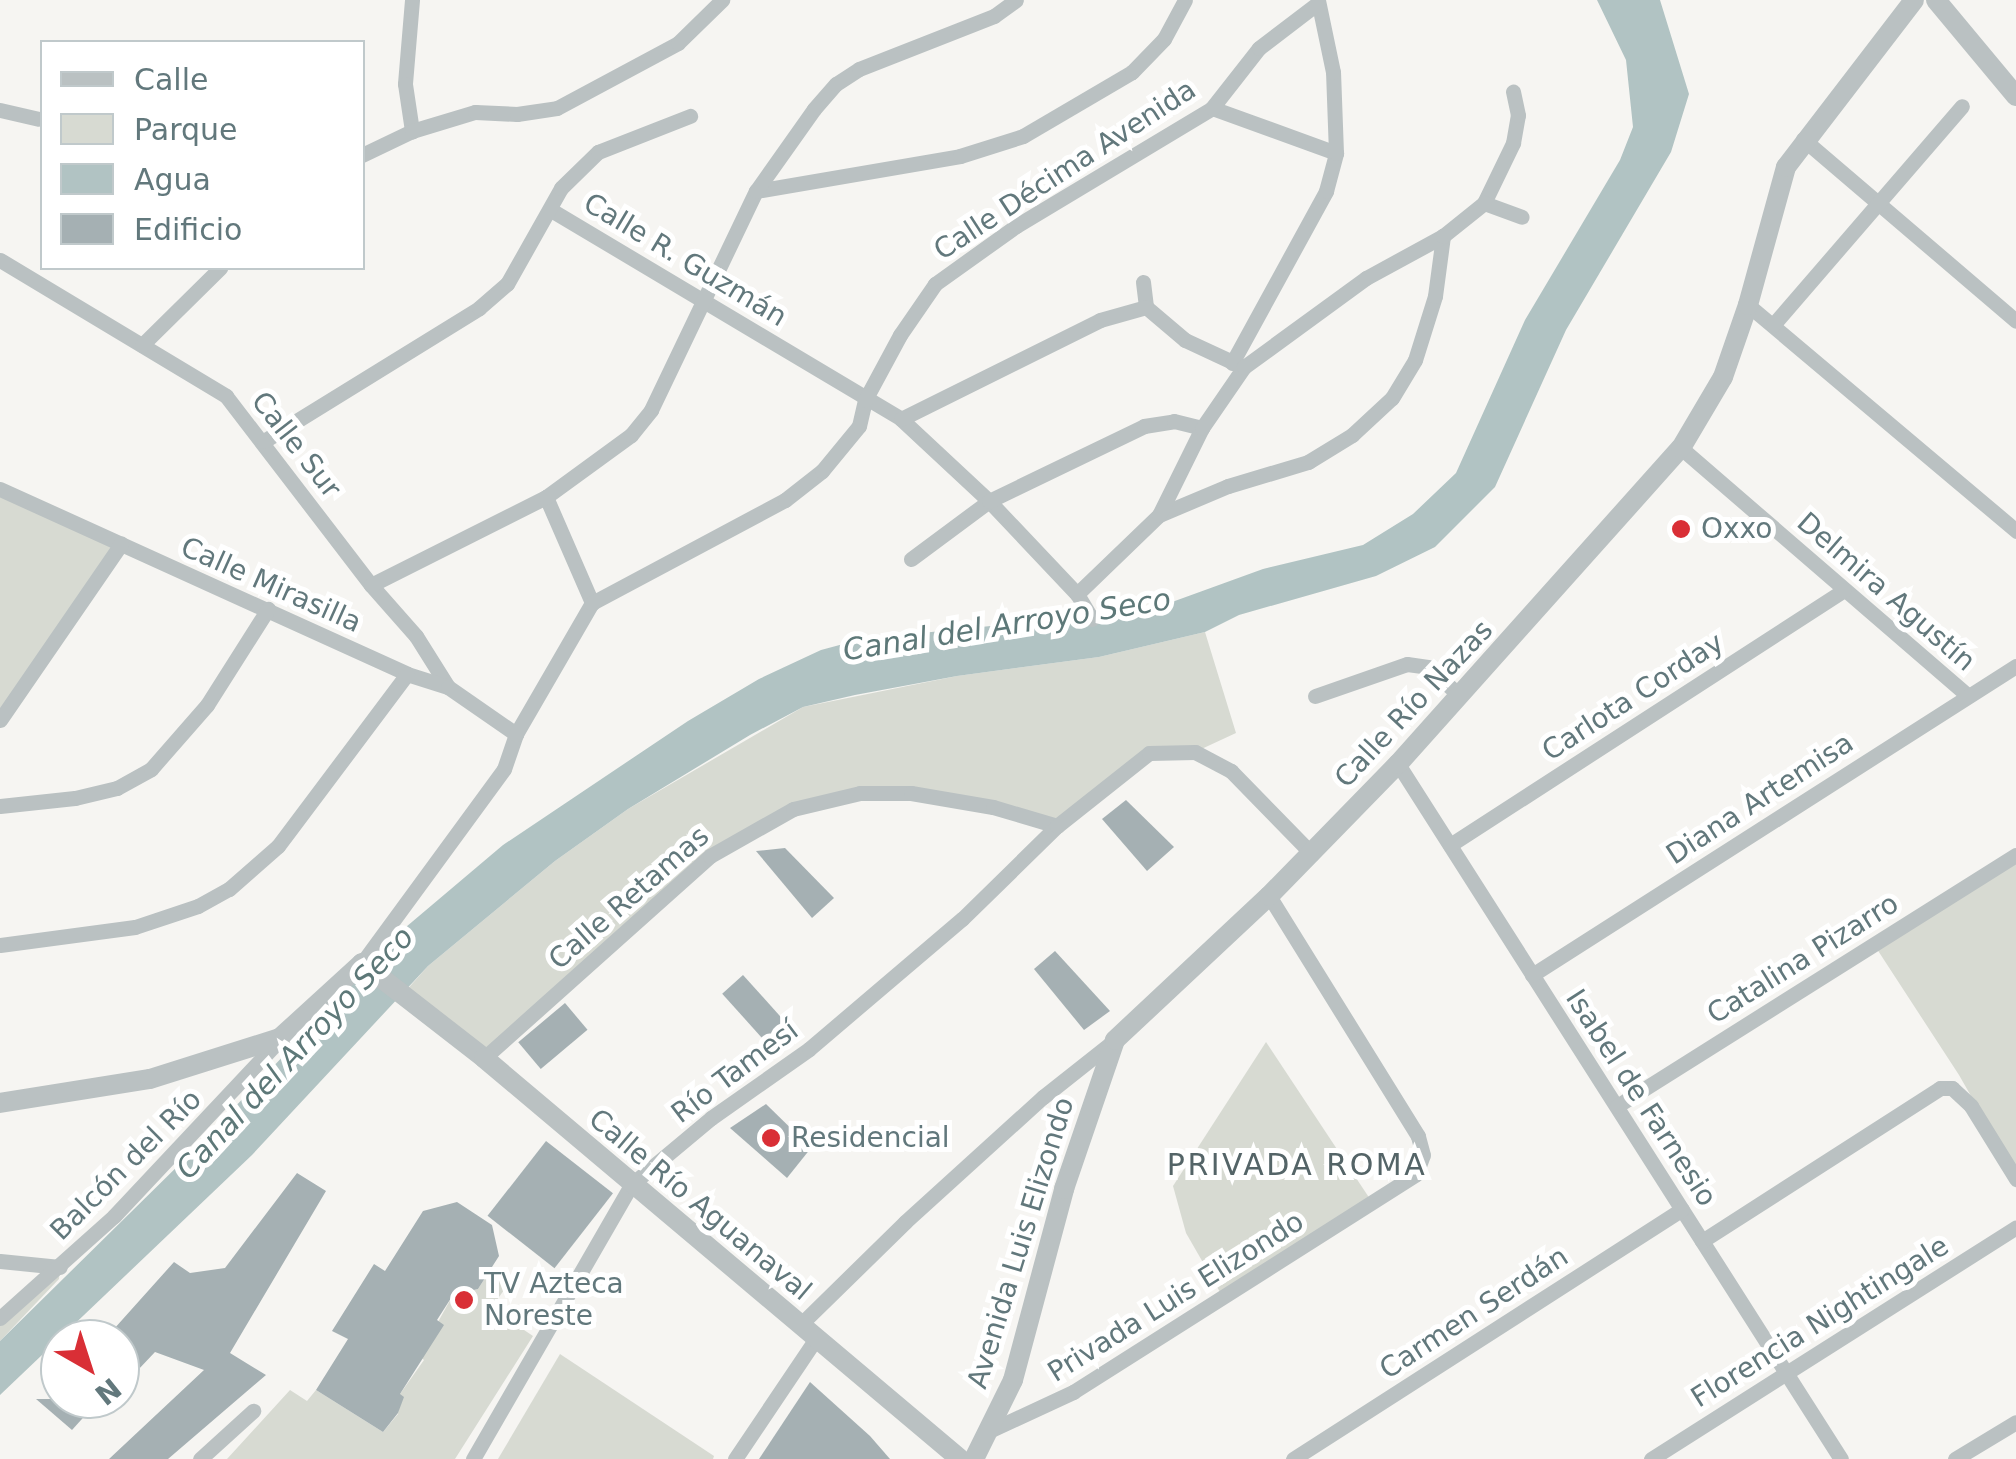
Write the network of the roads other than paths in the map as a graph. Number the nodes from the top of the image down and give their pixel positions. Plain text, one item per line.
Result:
1 (412, 0) edge
2 (722, 0) edge
3 (1016, 0) edge
4 (1185, 0) edge
5 (1936, 0) edge
6 (1910, 1) edge
7 (1318, 2) edge
8 (1513, 92) dead end
9 (2016, 96) edge
10 (1962, 106) dead end
11 (1212, 108) junction
12 (0, 110) edge
13 (690, 116) dead end
14 (38, 119) dead end
15 (412, 131) junction
16 (1803, 139) junction
17 (1336, 153) junction
18 (365, 154) edge
19 (756, 192) junction
20 (1484, 203) junction
21 (1880, 203) junction
22 (552, 210) junction
23 (1522, 217) dead end
24 (1444, 236) junction
25 (0, 260) edge
26 (218, 270) edge
27 (1143, 282) dead end
28 (706, 299) junction
29 (1748, 305) junction
30 (1146, 306) junction
31 (2016, 321) edge
32 (1773, 326) junction
33 (142, 345) junction
34 (1238, 365) junction
35 (865, 400) junction
36 (901, 419) junction
37 (1202, 428) junction
38 (264, 441) junction
39 (1682, 448) junction
40 (0, 490) edge
41 (546, 497) junction
42 (989, 501) junction
43 (1159, 514) junction
44 (2016, 532) edge
45 (121, 544) junction
46 (912, 558) dead end
47 (370, 584) junction
48 (1844, 590) junction
49 (1077, 594) junction
50 (592, 604) junction
51 (268, 609) junction
52 (1092, 619) dead end
53 (2016, 666) edge
54 (407, 674) junction
55 (448, 687) junction
56 (1459, 695) junction
57 (1315, 696) dead end
58 (1967, 696) junction
59 (0, 720) edge
60 (516, 734) junction
61 (1398, 764) junction
62 (0, 806) edge
63 (1057, 826) junction
64 (1450, 845) junction
65 (1312, 854) junction
66 (2016, 856) edge
67 (1268, 896) junction
68 (0, 945) edge
69 (365, 966) junction
70 (1532, 975) junction
71 (280, 1038) junction
72 (1115, 1040) junction
73 (484, 1058) junction
74 (0, 1103) edge
75 (1616, 1106) junction
76 (2016, 1178) edge
77 (632, 1184) junction
78 (1682, 1209) junction
79 (2016, 1228) edge
80 (1702, 1241) junction
81 (0, 1260) edge
82 (60, 1267) junction
83 (0, 1318) edge
84 (808, 1333) junction
85 (1786, 1371) junction
86 (253, 1411) dead end
87 (2016, 1422) edge
88 (989, 1432) junction
89 (200, 1459) edge
90 (473, 1459) edge
91 (735, 1459) edge
92 (960, 1459) edge
93 (974, 1459) edge
94 (1293, 1459) edge
95 (1651, 1459) edge
96 (1841, 1459) edge
97 (1955, 1459) edge

1 - 15 street
2 - 15 street
3 - 19 street
4 - 19 street
5 - 9 street
6 - 16 street, Calle Río Nazas
7 - 11 street, Calle Décima Avenida
7 - 17 street
8 - 20 street
10 - 21 street
11 - 17 street
11 - 35 street, Calle Décima Avenida
12 - 14 street
13 - 22 street
15 - 18 street
16 - 21 street
16 - 29 street, Calle Río Nazas
17 - 34 street
19 - 28 street
20 - 23 street
20 - 24 street
21 - 31 street
21 - 32 street
22 - 28 street, Calle R. Guzmán
22 - 38 street, Calle R. Guzmán
24 - 34 street
24 - 43 street
25 - 33 street, Calle Sur
26 - 33 street
27 - 30 street
28 - 35 street, Calle R. Guzmán
28 - 41 street
29 - 32 street
29 - 39 street, Calle Río Nazas
30 - 34 street
30 - 36 street
32 - 44 street
33 - 38 street, Calle Sur
34 - 37 street
35 - 36 street, Calle R. Guzmán
35 - 50 street, Calle Décima Avenida
36 - 42 street, Calle R. Guzmán
37 - 42 street
37 - 43 street
38 - 47 street, Calle Sur
39 - 48 street, Delmira Agustín
39 - 56 street, Calle Río Nazas
40 - 45 street, Calle Mirasilla
41 - 47 street
41 - 50 street
42 - 46 street
42 - 49 street, Calle R. Guzmán
43 - 49 street
45 - 51 street, Calle Mirasilla
45 - 59 street
47 - 55 street, Calle Sur
48 - 58 street, Delmira Agustín
48 - 64 street, Carlota Corday
49 - 52 street, Calle R. Guzmán
50 - 60 street
51 - 54 street, Calle Mirasilla
51 - 62 street
53 - 58 street, Diana Artemisa
54 - 55 street, Calle Mirasilla
54 - 68 street
55 - 60 street, Calle Mirasilla
56 - 57 street
56 - 61 street, Calle Río Nazas
58 - 70 street, Diana Artemisa
60 - 69 street
61 - 64 street, Isabel de Farnesio
61 - 65 street, Calle Río Nazas
63 - 65 street, Río Tamesí
63 - 73 street, Calle Retamas
63 - 77 street, Río Tamesí
64 - 70 street, Isabel de Farnesio
65 - 67 street, Calle Río Nazas
66 - 75 street, Catalina Pizarro
67 - 72 street, Calle Río Nazas
67 - 88 street, Privada Luis Elizondo
69 - 71 street
69 - 73 street, Calle Río Aguanaval
70 - 75 street, Isabel de Farnesio
71 - 74 street
71 - 82 street, Balcón del Río
72 - 84 street, Calle Río Nazas
72 - 88 street, Avenida Luis Elizondo
73 - 77 street, Calle Río Aguanaval
75 - 78 street, Isabel de Farnesio
76 - 80 street
77 - 84 street, Calle Río Aguanaval
77 - 90 street, Río Tamesí
78 - 80 street, Isabel de Farnesio
78 - 94 street, Carmen Serdán
79 - 85 street, Florencia Nightingale
80 - 85 street, Isabel de Farnesio
81 - 82 street
82 - 83 street, Balcón del Río
84 - 91 street, Calle Río Nazas
84 - 92 street, Calle Río Aguanaval
85 - 95 street, Florencia Nightingale
85 - 96 street, Isabel de Farnesio
86 - 89 street
87 - 97 street
88 - 93 street, Avenida Luis Elizondo

